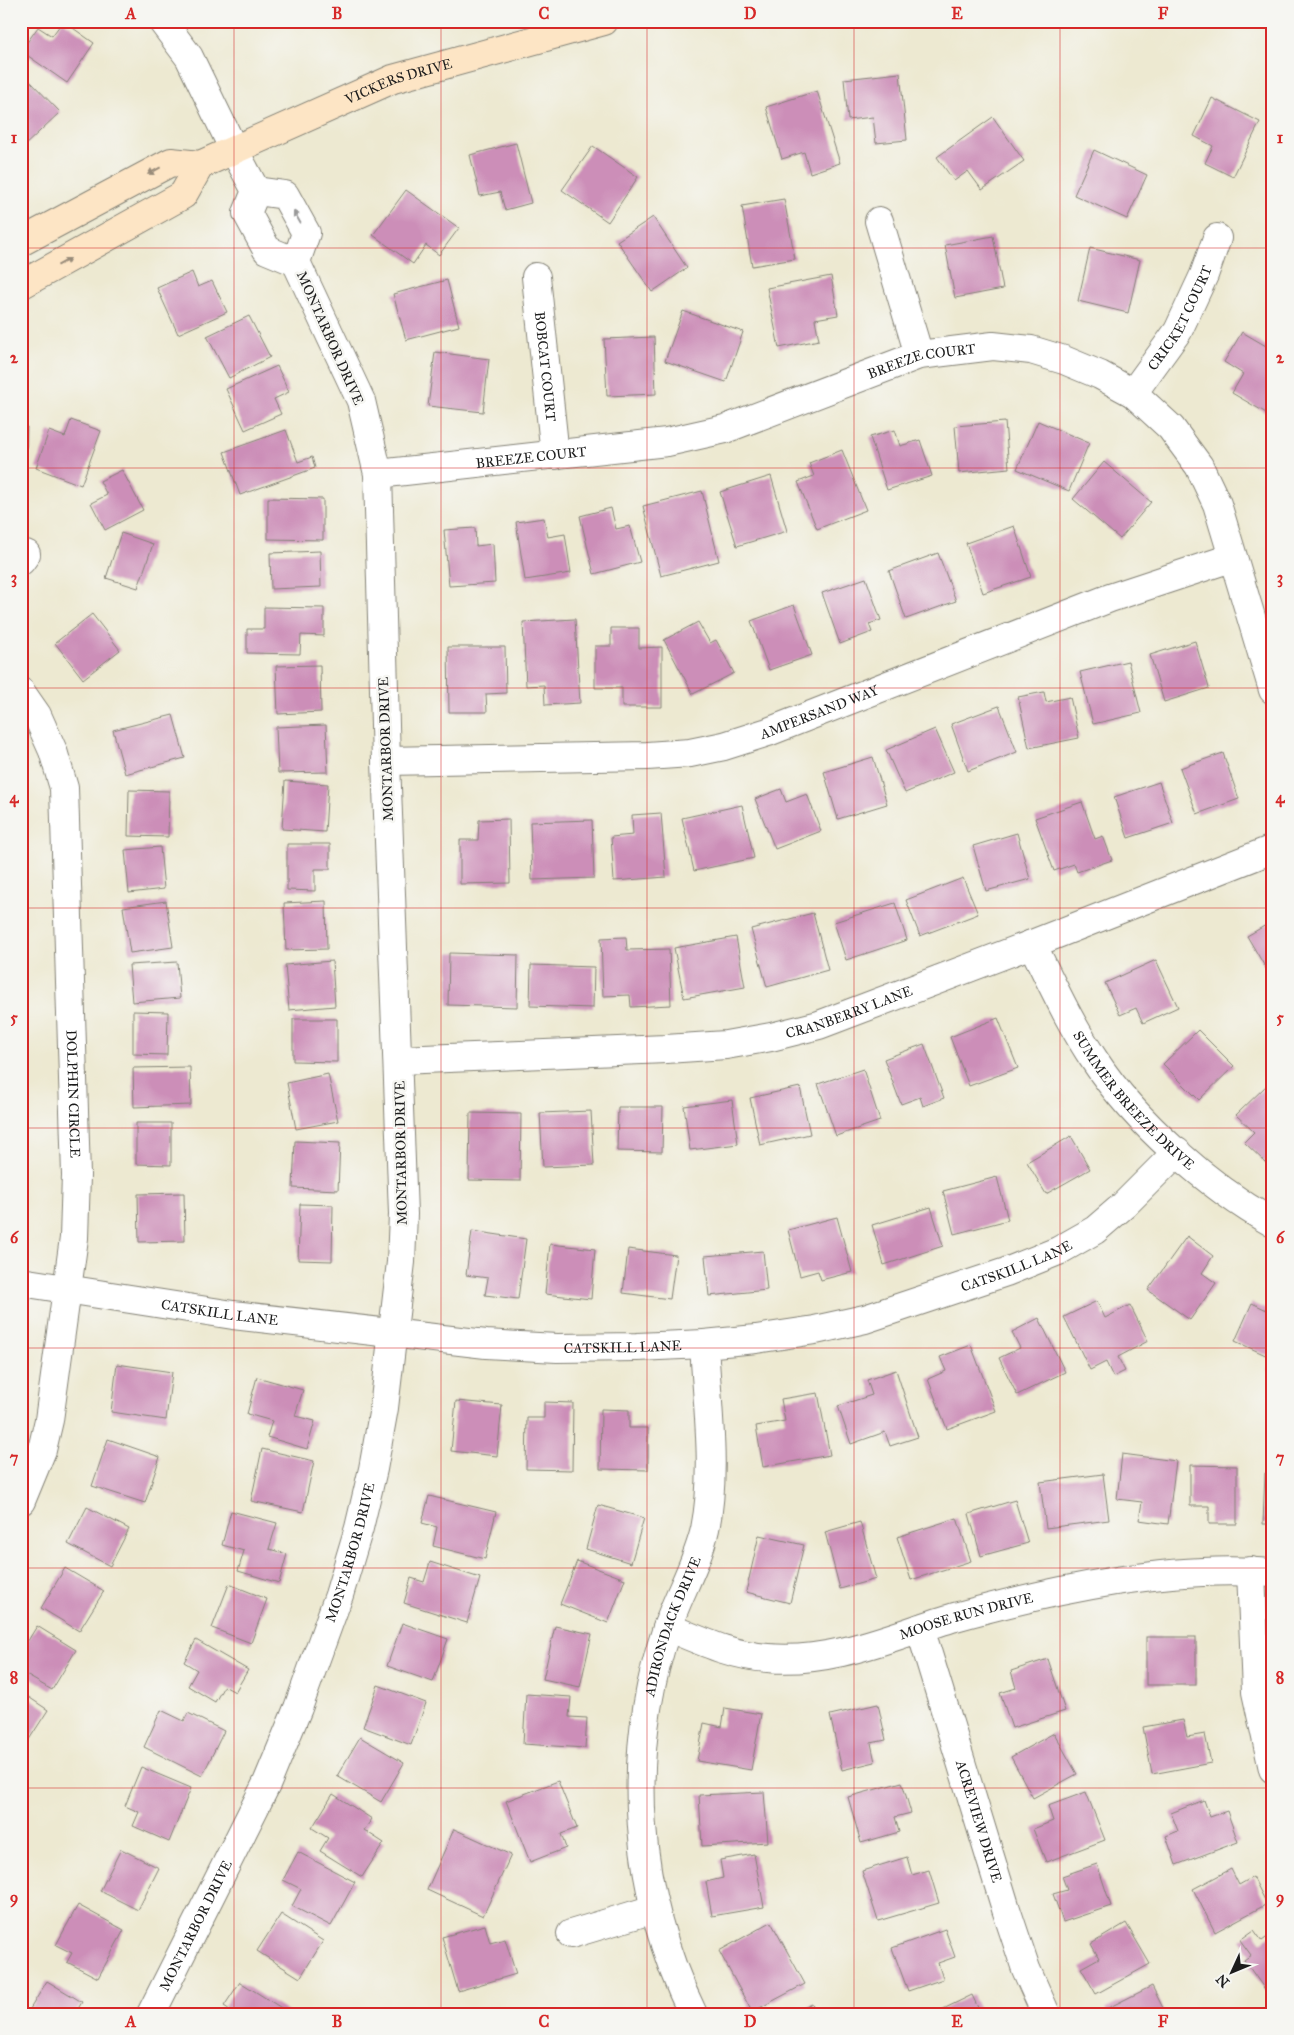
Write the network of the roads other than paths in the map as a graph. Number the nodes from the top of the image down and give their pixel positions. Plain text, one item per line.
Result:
1 (162, 21) edge
2 (604, 21) edge
3 (570, 25) edge
4 (234, 150) junction
5 (200, 165) junction
6 (256, 191) junction
7 (879, 221) dead end
8 (1216, 238) dead end
9 (21, 242) edge
10 (296, 262) junction
11 (536, 277) dead end
12 (21, 285) edge
13 (919, 355) junction
14 (1133, 393) junction
15 (555, 455) junction
16 (378, 474) junction
17 (1231, 558) junction
18 (1273, 690) edge
19 (21, 692) edge
20 (386, 761) junction
21 (1273, 849) edge
22 (1032, 944) junction
23 (399, 1060) junction
24 (1177, 1152) junction
25 (1273, 1223) edge
26 (21, 1282) edge
27 (66, 1289) junction
28 (392, 1332) junction
29 (704, 1344) junction
30 (21, 1501) edge
31 (1262, 1572) edge
32 (667, 1627) junction
33 (920, 1628) junction
34 (1273, 1770) edge
35 (654, 1909) junction
36 (571, 1934) dead end
37 (150, 2014) edge
38 (694, 2014) edge
39 (1046, 2014) edge

1 - 4 street
2 - 3 main road, VICKERS DRIVE
3 - 4 main road, VICKERS DRIVE
4 - 5 main road, VICKERS DRIVE
4 - 6 street
5 -> 9 main road, VICKERS DRIVE
12 -> 5 main road
6 - 10 street, MONTARBOR DRIVE
10 -> 6 street, MONTARBOR DRIVE
7 - 13 street
8 - 14 street, CRICKET COURT
10 - 16 street, MONTARBOR DRIVE
11 - 15 street, BOBCAT COURT
13 - 14 street, BREEZE COURT
13 - 15 street, BREEZE COURT
14 - 17 street, BREEZE COURT
15 - 16 street, BREEZE COURT
16 - 20 street, MONTARBOR DRIVE
17 - 18 street, BREEZE COURT
17 - 20 street, AMPERSAND WAY
19 - 27 street, DOLPHIN CIRCLE
20 - 23 street, MONTARBOR DRIVE
21 - 22 street, CRANBERRY LANE
22 - 23 street, CRANBERRY LANE
22 - 24 street, SUMMER BREEZE DRIVE
23 - 28 street, MONTARBOR DRIVE
24 - 25 street, SUMMER BREEZE DRIVE
24 - 29 street, CATSKILL LANE
26 - 27 street, CATSKILL LANE
27 - 28 street, CATSKILL LANE
27 - 30 street, DOLPHIN CIRCLE
28 - 29 street, CATSKILL LANE
28 - 37 street, MONTARBOR DRIVE
29 - 32 street, ADIRONDACK DRIVE
31 - 33 street, MOOSE RUN DRIVE
31 - 34 street
32 - 33 street, MOOSE RUN DRIVE
32 - 35 street, ADIRONDACK DRIVE
33 - 39 street, ACREVIEW DRIVE
35 - 36 street
35 - 38 street, ADIRONDACK DRIVE

